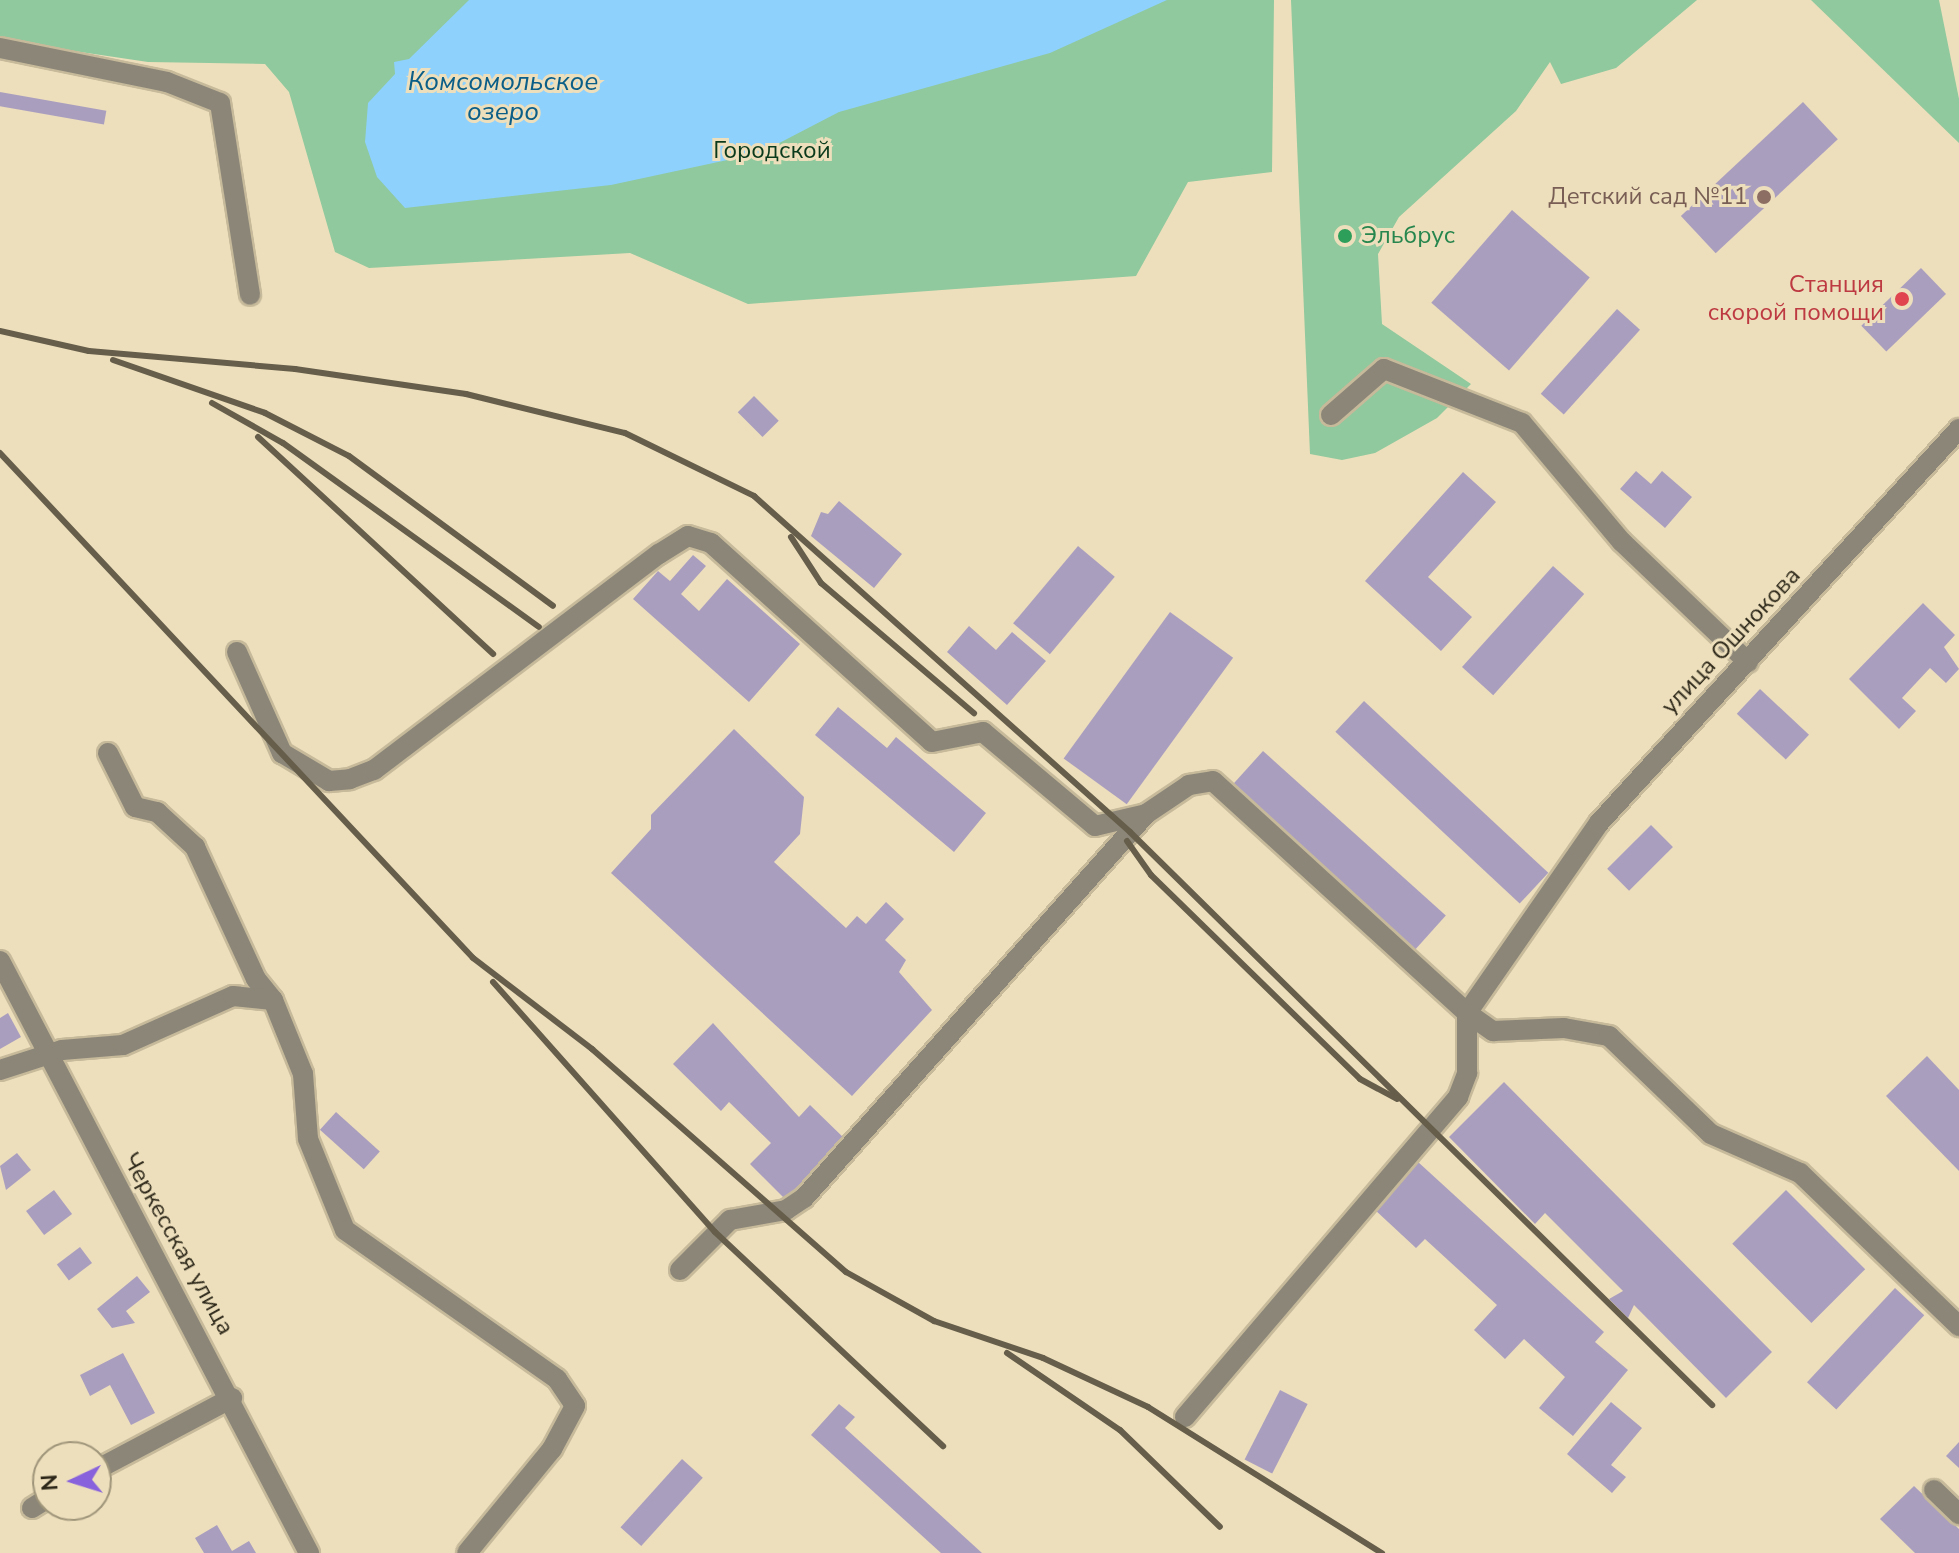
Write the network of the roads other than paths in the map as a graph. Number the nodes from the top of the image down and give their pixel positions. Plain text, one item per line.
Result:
1 (0, 48) edge
2 (250, 295) dead end
3 (1331, 415) dead end
4 (1959, 429) edge
5 (237, 652) dead end
6 (1748, 662) junction
7 (108, 753) dead end
8 (1146, 814) junction
9 (0, 961) edge
10 (273, 1000) junction
11 (1467, 1013) junction
12 (43, 1054) junction
13 (0, 1070) edge
14 (680, 1270) dead end
15 (1959, 1326) edge
16 (232, 1398) junction
17 (1185, 1417) dead end
18 (112, 1462) edge
19 (1934, 1490) dead end
20 (1959, 1514) edge
21 (309, 1553) edge
22 (467, 1553) edge

1 - 2 street
3 - 6 street
4 - 6 street, улица Ошнокова
5 - 8 street
6 - 11 street, улица Ошнокова
7 - 10 street
8 - 11 street
8 - 14 street
9 - 12 street, Черкесская улица
10 - 12 street
10 - 22 street
11 - 15 street
11 - 17 street
12 - 13 street
12 - 16 street, Черкесская улица
16 - 18 street
16 - 21 street, Черкесская улица
19 - 20 street

